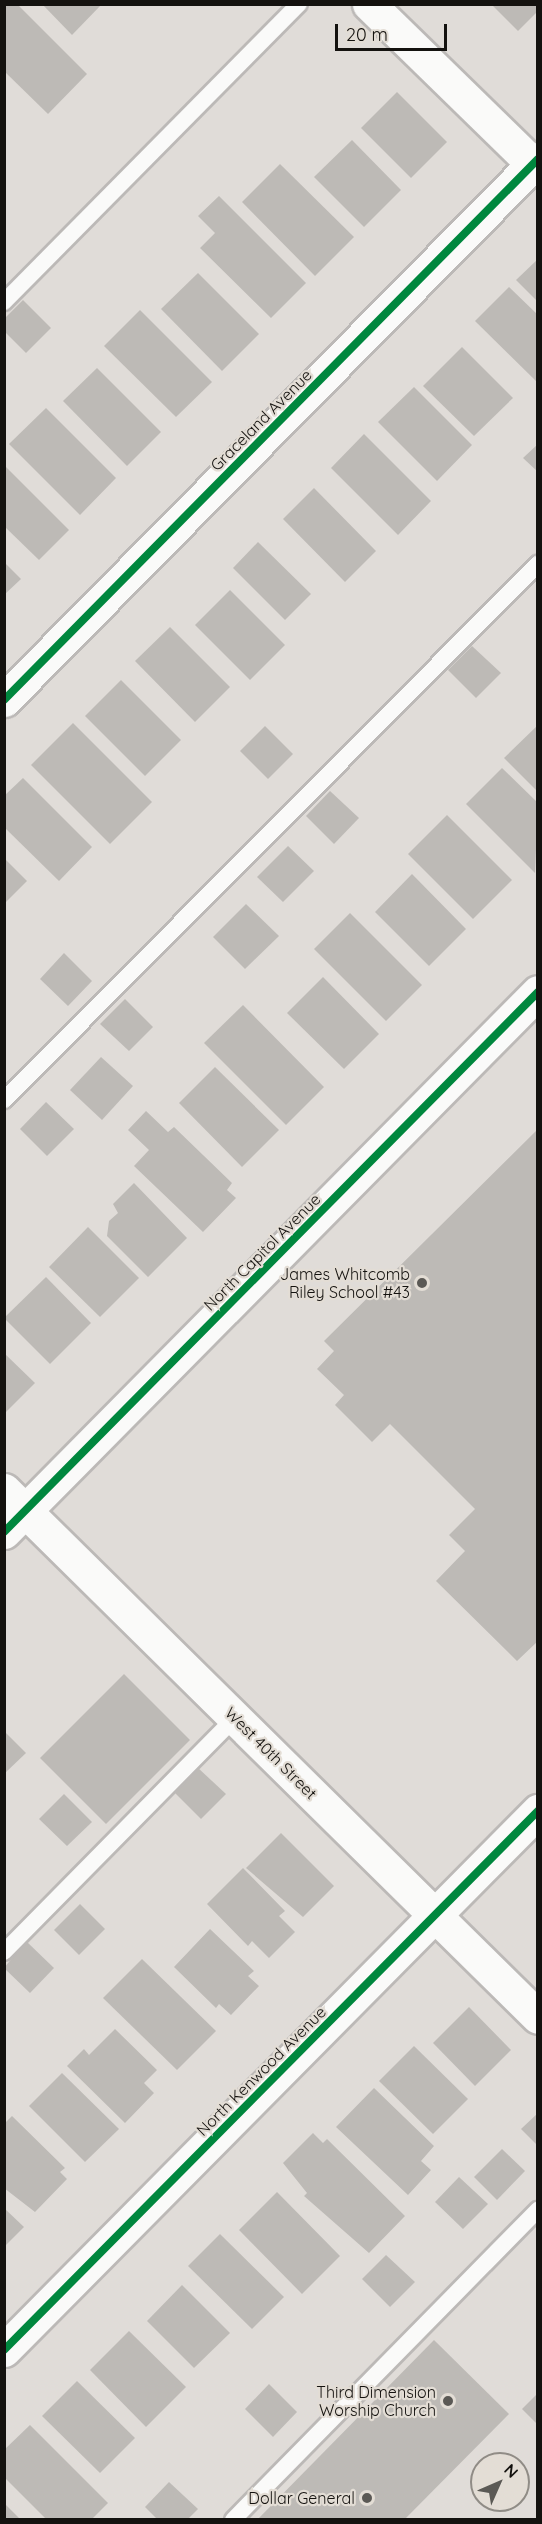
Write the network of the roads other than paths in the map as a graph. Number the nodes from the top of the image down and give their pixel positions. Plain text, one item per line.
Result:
1 (299, 4) edge
2 (369, 4) edge
3 (536, 164) edge
4 (4, 302) edge
5 (537, 564) edge
6 (4, 700) edge
7 (537, 992) edge
8 (4, 1100) edge
9 (12, 1511) edge
10 (235, 1718) junction
11 (537, 1810) edge
12 (434, 1915) junction
13 (4, 1952) edge
14 (537, 2017) edge
15 (537, 2210) edge
16 (4, 2350) edge
17 (233, 2520) edge

1 - 4 lane
2 - 3 street
3 - 6 street, Graceland Avenue
5 - 8 lane
7 - 9 street, North Capitol Avenue
9 - 10 street, West 40th Street
10 - 12 street, West 40th Street
10 - 13 lane
11 - 12 street, North Kenwood Avenue
12 - 14 street, West 40th Street
12 - 16 street, North Kenwood Avenue
15 - 17 lane

